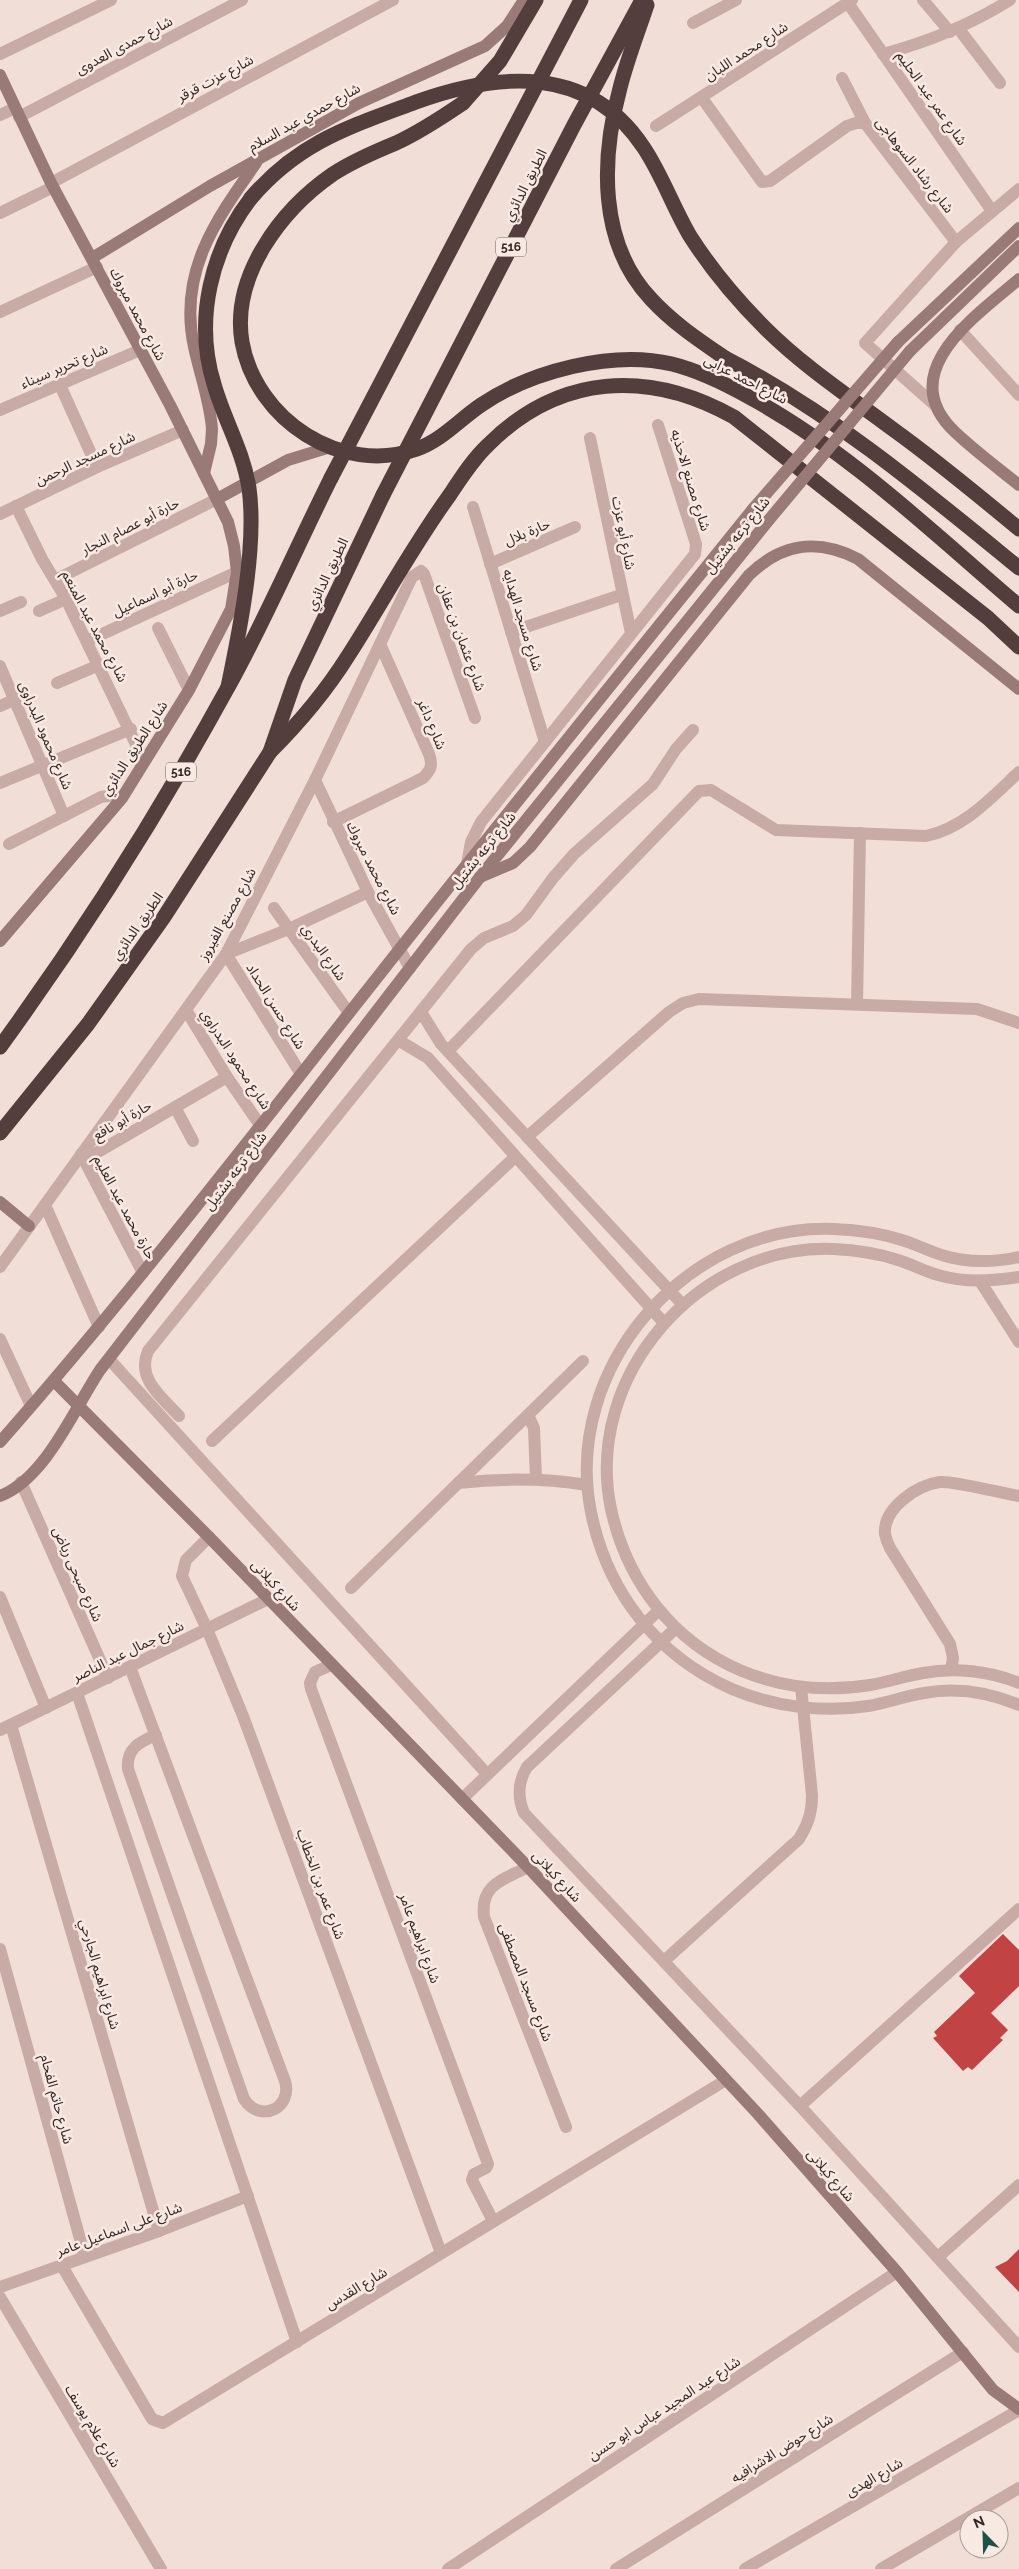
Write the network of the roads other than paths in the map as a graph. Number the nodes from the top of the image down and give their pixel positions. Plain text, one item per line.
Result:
1 (111, 0) edge
2 (242, 0) edge
3 (393, 0) edge
4 (524, 0) edge
5 (536, 0) edge
6 (582, 0) edge
7 (642, 0) edge
8 (648, 0) edge
9 (736, 0) edge
10 (923, 0) edge
11 (1010, 0) edge
12 (850, 1) edge
13 (693, 23) dead end
14 (954, 30) junction
15 (0, 54) edge
16 (883, 54) junction
17 (0, 75) edge
18 (842, 78) dead end
19 (1000, 83) dead end
20 (702, 98) junction
21 (17, 112) junction
22 (0, 115) edge
23 (865, 123) junction
24 (656, 126) dead end
25 (325, 130) junction
26 (259, 159) junction
27 (52, 185) junction
28 (1019, 189) edge
29 (992, 211) junction
30 (0, 213) edge
31 (1019, 228) edge
32 (956, 242) junction
33 (1019, 246) edge
34 (94, 262) junction
35 (1019, 279) edge
36 (0, 312) edge
37 (960, 330) junction
38 (140, 350) junction
39 (60, 384) junction
40 (1019, 395) edge
41 (937, 408) junction
42 (0, 410) edge
43 (658, 425) dead end
44 (183, 430) junction
45 (590, 438) dead end
46 (327, 448) junction
47 (97, 467) junction
48 (204, 473) junction
49 (1019, 485) edge
50 (217, 499) junction
51 (16, 506) junction
52 (473, 507) dead end
53 (0, 514) edge
54 (575, 527) dead end
55 (1019, 529) edge
56 (696, 544) joint
57 (490, 564) junction
58 (1019, 568) edge
59 (237, 572) junction
60 (417, 572) joint
61 (55, 580) junction
62 (622, 595) junction
63 (66, 599) junction
64 (21, 602) dead end
65 (1019, 606) edge
66 (39, 610) dead end
67 (0, 612) edge
68 (158, 628) dead end
69 (511, 632) junction
70 (631, 633) junction
71 (87, 641) junction
72 (380, 644) junction
73 (1019, 647) edge
74 (99, 665) junction
75 (0, 666) edge
76 (57, 683) dead end
77 (228, 687) junction
78 (1019, 689) edge
79 (189, 690) junction
80 (14, 700) junction
81 (0, 706) edge
82 (475, 718) dead end
83 (130, 729) junction
84 (693, 730) dead end
85 (545, 742) junction
86 (270, 752) junction
87 (144, 761) junction
88 (42, 765) junction
89 (1019, 772) edge
90 (315, 780) junction
91 (0, 783) edge
92 (122, 798) junction
93 (64, 816) junction
94 (333, 822) junction
95 (860, 833) junction
96 (9, 844) dead end
97 (467, 864) junction
98 (480, 877) junction
99 (368, 892) junction
100 (274, 908) dead end
101 (289, 929) junction
102 (1, 937) edge
103 (400, 949) junction
104 (226, 954) junction
105 (410, 968) junction
106 (857, 1004) junction
107 (186, 1010) junction
108 (421, 1012) junction
109 (349, 1013) junction
110 (1019, 1023) edge
111 (398, 1040) junction
112 (0, 1047) edge
113 (448, 1051) junction
114 (301, 1074) junction
115 (227, 1077) junction
116 (174, 1107) junction
117 (260, 1125) junction
118 (0, 1133) edge
119 (527, 1137) junction
120 (193, 1141) dead end
121 (83, 1157) junction
122 (515, 1157) junction
123 (0, 1202) edge
124 (45, 1205) junction
125 (29, 1226) junction
126 (1019, 1257) edge
127 (0, 1267) edge
128 (143, 1273) junction
129 (1019, 1277) edge
130 (980, 1281) junction
131 (669, 1290) junction
132 (682, 1305) junction
133 (650, 1308) junction
134 (664, 1323) junction
135 (99, 1327) junction
136 (0, 1339) edge
137 (1019, 1342) edge
138 (109, 1359) junction
139 (583, 1361) dead end
140 (54, 1381) junction
141 (31, 1406) junction
142 (78, 1406) junction
143 (528, 1415) junction
144 (179, 1416) dead end
145 (212, 1441) dead end
146 (0, 1442) edge
147 (536, 1479) junction
148 (21, 1482) junction
149 (458, 1483) junction
150 (587, 1485) junction
151 (0, 1496) edge
152 (1019, 1496) edge
153 (209, 1537) junction
154 (351, 1588) dead end
155 (0, 1597) edge
156 (268, 1599) junction
157 (658, 1611) junction
158 (644, 1625) junction
159 (676, 1628) junction
160 (207, 1629) junction
161 (661, 1642) junction
162 (331, 1665) junction
163 (130, 1667) junction
164 (951, 1670) junction
165 (108, 1678) junction
166 (1019, 1683) edge
167 (801, 1686) junction
168 (77, 1692) junction
169 (1019, 1705) edge
170 (803, 1707) junction
171 (46, 1708) junction
172 (6, 1727) edge
173 (156, 1735) junction
174 (487, 1774) junction
175 (462, 1799) junction
176 (528, 1867) junction
177 (1019, 1909) edge
178 (0, 1949) edge
179 (664, 1960) junction
180 (726, 2080) junction
181 (800, 2106) junction
182 (566, 2127) dead end
183 (1019, 2185) edge
184 (248, 2196) junction
185 (493, 2221) junction
186 (159, 2231) junction
187 (441, 2253) junction
188 (85, 2257) junction
189 (938, 2257) junction
190 (62, 2266) junction
191 (897, 2272) junction
192 (0, 2287) edge
193 (0, 2297) edge
194 (297, 2342) junction
195 (1019, 2347) edge
196 (963, 2352) junction
197 (1019, 2410) edge
198 (1019, 2488) edge
199 (161, 2569) edge
200 (448, 2569) edge
201 (616, 2569) edge
202 (745, 2569) edge
203 (881, 2569) edge

1 - 15 street
2 - 21 street, شارع حمدى العدوى
3 - 27 street, شارع عزت قرقر
4 - 25 street, شارع حمدي عبد السلام
5 - 46 highway, bridge
6 - 77 highway, 516, bridge
7 - 86 highway, الطريق الدائري / 516, bridge
8 - 58 highway, شارع احمد عرابى, bridge
9 - 13 street
10 - 14 street
11 - 14 street
12 - 16 street, شارع عمر عبد الحليم
12 - 20 street, شارع محمد اللبان
14 - 16 street
14 - 19 street
16 - 29 street, شارع عمر عبد الحليم
17 - 21 street, شارع محمد مبروك
18 - 23 street
20 - 23 street, شارع رشاد السوهاجى
20 - 24 street, شارع محمد اللبان
21 - 22 street, شارع حمدى العدوى
21 - 27 street, شارع محمد مبروك
23 - 32 street, شارع رشاد السوهاجى
25 - 26 street, شارع حمدي عبد السلام
25 - 55 highway
25 - 77 highway, bridge
26 - 34 street, شارع حمدي عبد السلام
26 - 48 street
27 - 30 street, شارع عزت قرقر
27 - 34 street, شارع محمد مبروك
28 - 29 street
29 - 32 street
31 - 97 street, شارع ترعه بشتيل, bridge
32 - 41 street
33 - 98 street, شارع ترعه بشتيل, bridge
34 - 36 street
34 - 38 street, شارع محمد مبروك
35 - 37 street
37 - 40 street
37 - 41 street
38 - 39 street, شارع تحرير سيناء
38 - 44 street, شارع محمد مبروك
39 - 42 street, شارع تحرير سيناء
39 - 47 street
41 - 49 street
43 - 56 street, شارع مصنع الاحذيه
44 - 47 street, شارع مسجد الرحمن
44 - 48 street, شارع محمد مبروك
45 - 62 street, شارع أبو عزت
46 - 50 street
46 - 65 highway, شارع احمد عرابى
47 - 51 street, شارع مسجد الرحمن
48 - 50 street, شارع محمد مبروك
50 - 59 street, شارع محمد مبروك
50 - 61 street, حارة أبو عصام النجار
51 - 53 street, شارع مسجد الرحمن
51 - 61 street, شارع محمد عبد المنعم
52 - 57 street, شارع مسجد الهدايه
54 - 57 street, حارة بلال
56 - 70 street, شارع ترعه بشتيل
57 - 69 street, شارع مسجد الهدايه
59 - 71 street, حارة أبو اسماعيل
59 - 79 street, شارع الطريق الدائري
60 - 72 street, شارع مصنع الفيروز
60 - 82 street, شارع عثمان بن عفان
61 - 63 street, شارع محمد عبد المنعم
62 - 69 street
62 - 70 street, شارع أبو عزت
63 - 66 street
63 - 71 street, شارع محمد عبد المنعم
64 - 67 street
68 - 79 street
69 - 85 street, شارع مسجد الهدايه
70 - 85 street, شارع ترعه بشتيل
71 - 74 street, شارع محمد عبد المنعم
72 - 90 street, شارع مصنع الفيروز
72 - 94 street, شارع داغر
73 - 86 highway
74 - 76 street
74 - 83 street, شارع محمد عبد المنعم
75 - 80 street, شارع محمود البدراوى
77 - 112 highway, 516
78 - 98 street
79 - 87 street, شارع الطريق الدائري
80 - 81 street
80 - 88 street, شارع محمود البدراوى
83 - 87 street, شارع محمد عبد المنعم
83 - 88 street
84 - 108 street
85 - 97 street, شارع ترعه بشتيل
86 - 118 highway, الطريق الدائري / 516
87 - 92 street, شارع الطريق الدائري
88 - 91 street
88 - 93 street, شارع محمود البدراوى
89 - 95 street
90 - 94 street, شارع محمد مبروك
90 - 104 street, شارع مصنع الفيروز
92 - 93 street
92 - 102 street, شارع الطريق الدائري
93 - 96 street
94 - 99 street, شارع محمد مبروك
95 - 106 street
95 - 113 street
97 - 103 street, شارع ترعه بشتيل
98 - 105 street, شارع ترعه بشتيل
99 - 101 street
99 - 103 street, شارع محمد مبروك
100 - 101 street, شارع البدري
101 - 104 street
101 - 109 street, شارع البدري
103 - 105 street, شارع محمد مبروك
103 - 109 street, شارع ترعه بشتيل
104 - 107 street, شارع مصنع الفيروز
104 - 114 street, شارع حسن الحداد
105 - 138 street, شارع ترعه بشتيل
106 - 110 street
106 - 119 street
107 - 115 street, شارع محمود البدراوي
107 - 121 street, شارع مصنع الفيروز
108 - 111 street
108 - 113 street
109 - 114 street, شارع ترعه بشتيل
111 - 122 street
111 - 144 street
113 - 119 street
114 - 117 street, شارع ترعه بشتيل
115 - 116 street, حارة أبو نافع
115 - 117 street, شارع محمود البدراوي
116 - 120 street, حارة أبو نافع
116 - 121 street, حارة أبو نافع
117 - 128 street, شارع ترعه بشتيل
119 - 131 street
121 - 124 street, شارع مصنع الفيروز
121 - 128 street, حارة محمد عبد العليم
122 - 133 street
122 - 145 street
123 - 125 street
124 - 125 street, شارع مصنع الفيروز
124 - 135 street
125 - 127 street, شارع مصنع الفيروز
126 - 131 street
128 - 135 street, شارع ترعه بشتيل
129 - 130 street
130 - 132 street
130 - 137 street
131 - 132 street
131 - 133 street
132 - 134 street
133 - 134 street
133 - 150 street
134 - 157 street
135 - 140 street, شارع ترعه بشتيل
136 - 141 street
138 - 142 street, شارع ترعه بشتيل
138 - 174 street
139 - 143 street
140 - 141 street, شارع ترعه بشتيل
140 - 142 street, شارع كيلانى
141 - 146 street, شارع ترعه بشتيل
142 - 148 street, شارع ترعه بشتيل
142 - 153 street, شارع كيلانى
143 - 147 street
143 - 149 street
147 - 149 street
147 - 150 street
148 - 151 street, شارع ترعه بشتيل
148 - 165 street, شارع صبحى رياض
149 - 154 street
150 - 158 street
152 - 164 street
153 - 156 street, شارع كيلانى
153 - 160 street, شارع عمر بن الخطاب
155 - 171 street
156 - 160 street, شارع جمال عبد الناصر
156 - 162 street, شارع كيلانى
157 - 158 street
157 - 159 street
158 - 161 street
158 - 174 street
159 - 161 street
159 - 167 street
160 - 163 street, شارع جمال عبد الناصر
160 - 187 street, شارع عمر بن الخطاب
161 - 170 street
161 - 179 street
162 - 175 street, شارع كيلانى
162 - 185 street, شارع ابراهيم عامر
163 - 165 street, شارع جمال عبد الناصر
163 - 173 street
164 - 166 street
164 - 167 street
165 - 168 street, شارع جمال عبد الناصر
167 - 170 street
168 - 171 street, شارع جمال عبد الناصر
168 - 184 street
169 - 170 street
170 - 179 street
171 - 172 street, شارع جمال عبد الناصر
172 - 186 street, شارع ابراهيم الجارحي
173 - 173 street
174 - 175 street
175 - 176 street, شارع كيلانى
176 - 180 street, شارع كيلانى
176 - 182 street, شارع مسجد المصطفى
177 - 181 street
178 - 188 street, شارع حاتم الفحام
179 - 181 street
180 - 185 street, شارع القدس
180 - 191 street, شارع كيلانى
181 - 189 street
183 - 189 street
184 - 186 street, شارع على اسماعيل عامر
184 - 194 street
185 - 187 street, شارع القدس
186 - 188 street, شارع على اسماعيل عامر
187 - 194 street, شارع القدس
188 - 190 street, شارع على اسماعيل عامر
189 - 195 street
190 - 192 street, شارع على اسماعيل عامر
190 - 194 street, شارع القدس
191 - 196 street, شارع كيلانى
191 - 200 street, شارع عبد المجيد عباس ابو حسن
193 - 199 street, شارع علام يوسف
196 - 197 street, شارع كيلانى
196 - 201 street, شارع حوض الاشرافيه
197 - 202 street, شارع الهدى
198 - 203 street

